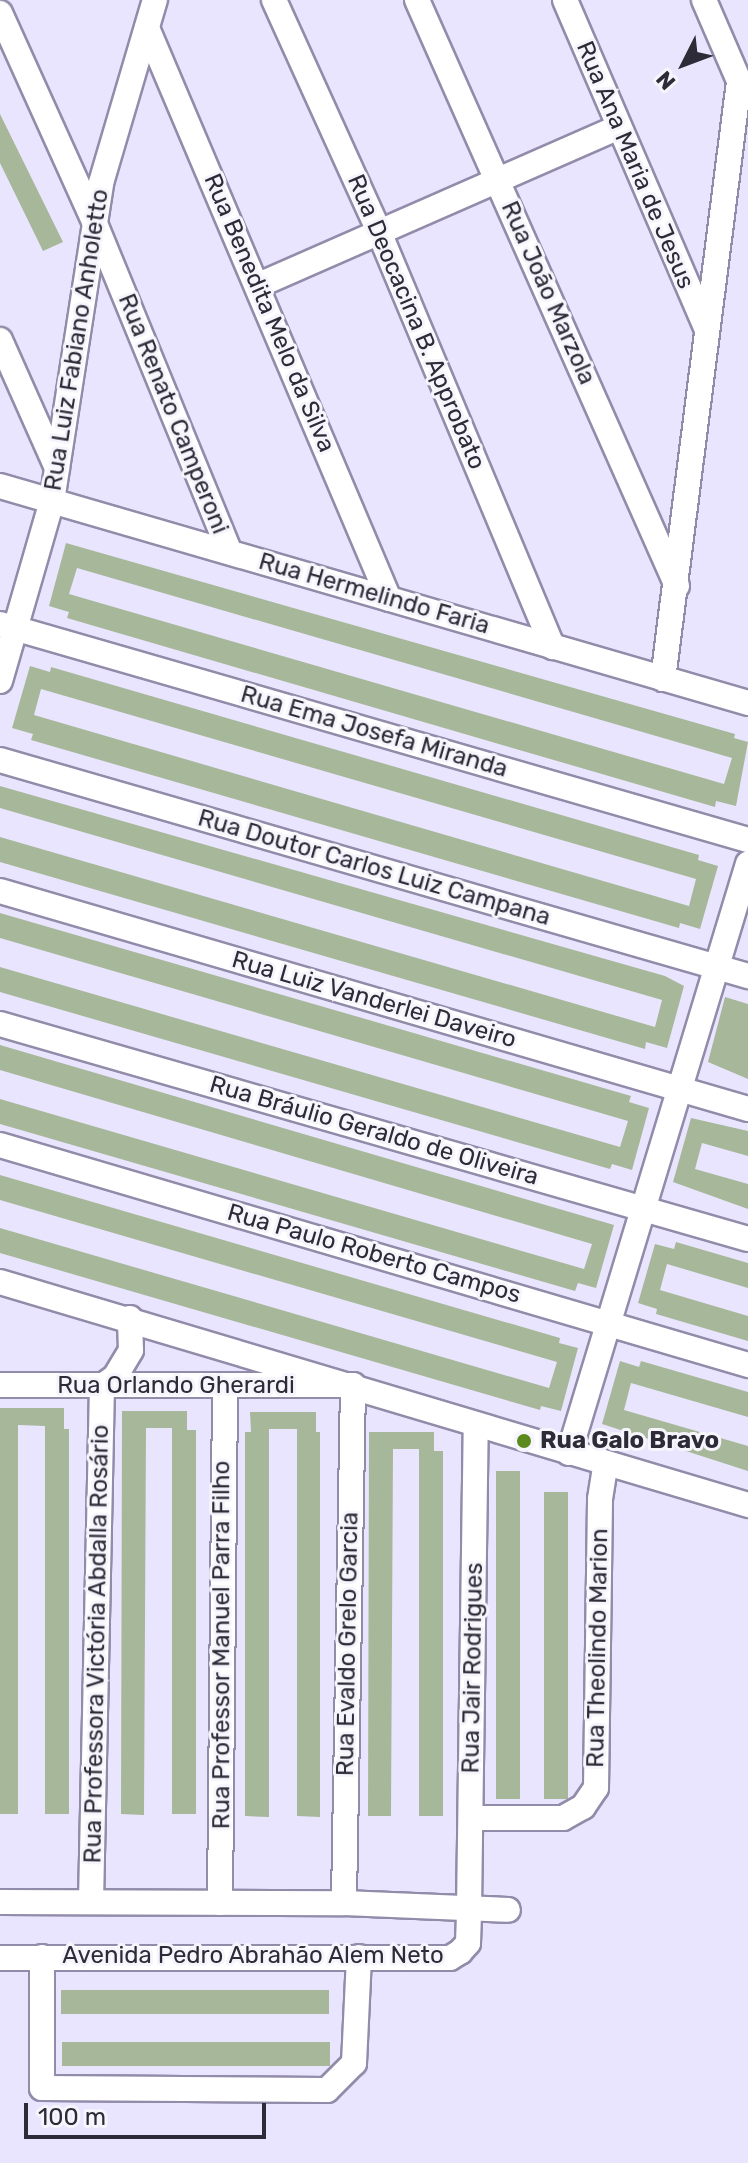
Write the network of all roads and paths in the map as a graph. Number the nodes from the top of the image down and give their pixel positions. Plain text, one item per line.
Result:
1 (155, 0) edge
2 (274, 0) edge
3 (417, 0) edge
4 (565, 0) edge
5 (704, 0) edge
6 (0, 13) edge
7 (147, 28) junction
8 (744, 92) edge
9 (619, 127) junction
10 (498, 180) junction
11 (94, 221) junction
12 (379, 232) junction
13 (259, 285) junction
14 (706, 329) junction
15 (0, 340) edge
16 (57, 468) junction
17 (0, 486) edge
18 (52, 501) junction
19 (230, 552) junction
20 (677, 586) junction
21 (389, 599) junction
22 (8, 627) edge
23 (553, 647) junction
24 (663, 679) junction
25 (0, 681) edge
26 (748, 703) edge
27 (0, 760) edge
28 (748, 840) edge
29 (748, 864) edge
30 (0, 891) edge
31 (717, 968) junction
32 (748, 976) edge
33 (0, 1024) edge
34 (680, 1089) junction
35 (748, 1109) edge
36 (0, 1145) edge
37 (644, 1208) junction
38 (748, 1239) edge
39 (0, 1282) edge
40 (130, 1318) junction
41 (609, 1322) junction
42 (748, 1365) edge
43 (0, 1385) edge
44 (353, 1385) junction
45 (102, 1386) junction
46 (225, 1387) junction
47 (476, 1428) junction
48 (569, 1453) junction
49 (605, 1466) junction
50 (748, 1505) edge
51 (471, 1818) junction
52 (0, 1902) edge
53 (91, 1902) junction
54 (220, 1903) junction
55 (344, 1903) junction
56 (469, 1909) junction
57 (508, 1910) dead end
58 (42, 1957) junction
59 (359, 1957) junction
60 (0, 1958) edge

1 - 7 street, Rua Luiz Fabiano Anholetto
2 - 12 street, Rua Deocacina B. Approbato
3 - 10 street, Rua João Marzola
4 - 9 street, Rua Ana Maria de Jesus
5 - 8 street
6 - 11 street, Rua Renato Camperoni
7 - 11 street, Rua Luiz Fabiano Anholetto
7 - 13 street, Rua Benedita Melo da Silva
8 - 14 street
9 - 10 street
9 - 14 street, Rua Ana Maria de Jesus
10 - 12 street
10 - 20 street, Rua João Marzola
11 - 16 street, Rua Luiz Fabiano Anholetto
11 - 19 street, Rua Renato Camperoni
12 - 13 street
12 - 23 street, Rua Deocacina B. Approbato
13 - 21 street, Rua Benedita Melo da Silva
14 - 20 street
15 - 16 street
16 - 18 street, Rua Luiz Fabiano Anholetto
17 - 18 street, Rua Hermelindo Faria
18 - 19 street, Rua Hermelindo Faria
18 - 22 street, Rua Luiz Fabiano Anholetto
19 - 21 street, Rua Hermelindo Faria
20 - 24 street
21 - 23 street, Rua Hermelindo Faria
22 - 25 street, Rua Luiz Fabiano Anholetto
22 - 28 street, Rua Ema Josefa Miranda
23 - 24 street, Rua Hermelindo Faria
24 - 26 street, Rua Hermelindo Faria
27 - 31 street, Rua Doutor Carlos Luiz Campana
29 - 31 street
30 - 34 street, Rua Luiz Vanderlei Daveiro
31 - 32 street, Rua Doutor Carlos Luiz Campana
31 - 34 street
33 - 37 street, Rua Bráulio Geraldo de Oliveira
34 - 35 street, Rua Luiz Vanderlei Daveiro
34 - 37 street
36 - 41 street, Rua Paulo Roberto Campos
37 - 38 street, Rua Bráulio Geraldo de Oliveira
37 - 41 street
39 - 40 street
40 - 44 street
40 - 45 street
41 - 42 street, Rua Paulo Roberto Campos
41 - 48 street
43 - 45 street, Rua Orlando Gherardi
44 - 46 street, Rua Orlando Gherardi
44 - 47 street
44 - 55 street, Rua Evaldo Grelo Garcia
45 - 46 street, Rua Orlando Gherardi
45 - 53 street, Rua Professora Victória Abdalla Rosário
46 - 54 street, Rua Professor Manuel Parra Filho
47 - 48 street
47 - 51 street, Rua Jair Rodrigues
48 - 49 street
49 - 50 street
49 - 51 street, Rua Theolindo Marion
51 - 56 street, Rua Jair Rodrigues
52 - 53 street, Avenida Pedro Abrahão Alem Neto
53 - 54 street, Avenida Pedro Abrahão Alem Neto
54 - 55 street, Avenida Pedro Abrahão Alem Neto
55 - 56 street, Avenida Pedro Abrahão Alem Neto
56 - 57 street, Avenida Pedro Abrahão Alem Neto
56 - 59 street, Avenida Pedro Abrahão Alem Neto
58 - 59 street, Avenida Pedro Abrahão Alem Neto
58 - 59 street
58 - 60 street, Avenida Pedro Abrahão Alem Neto

